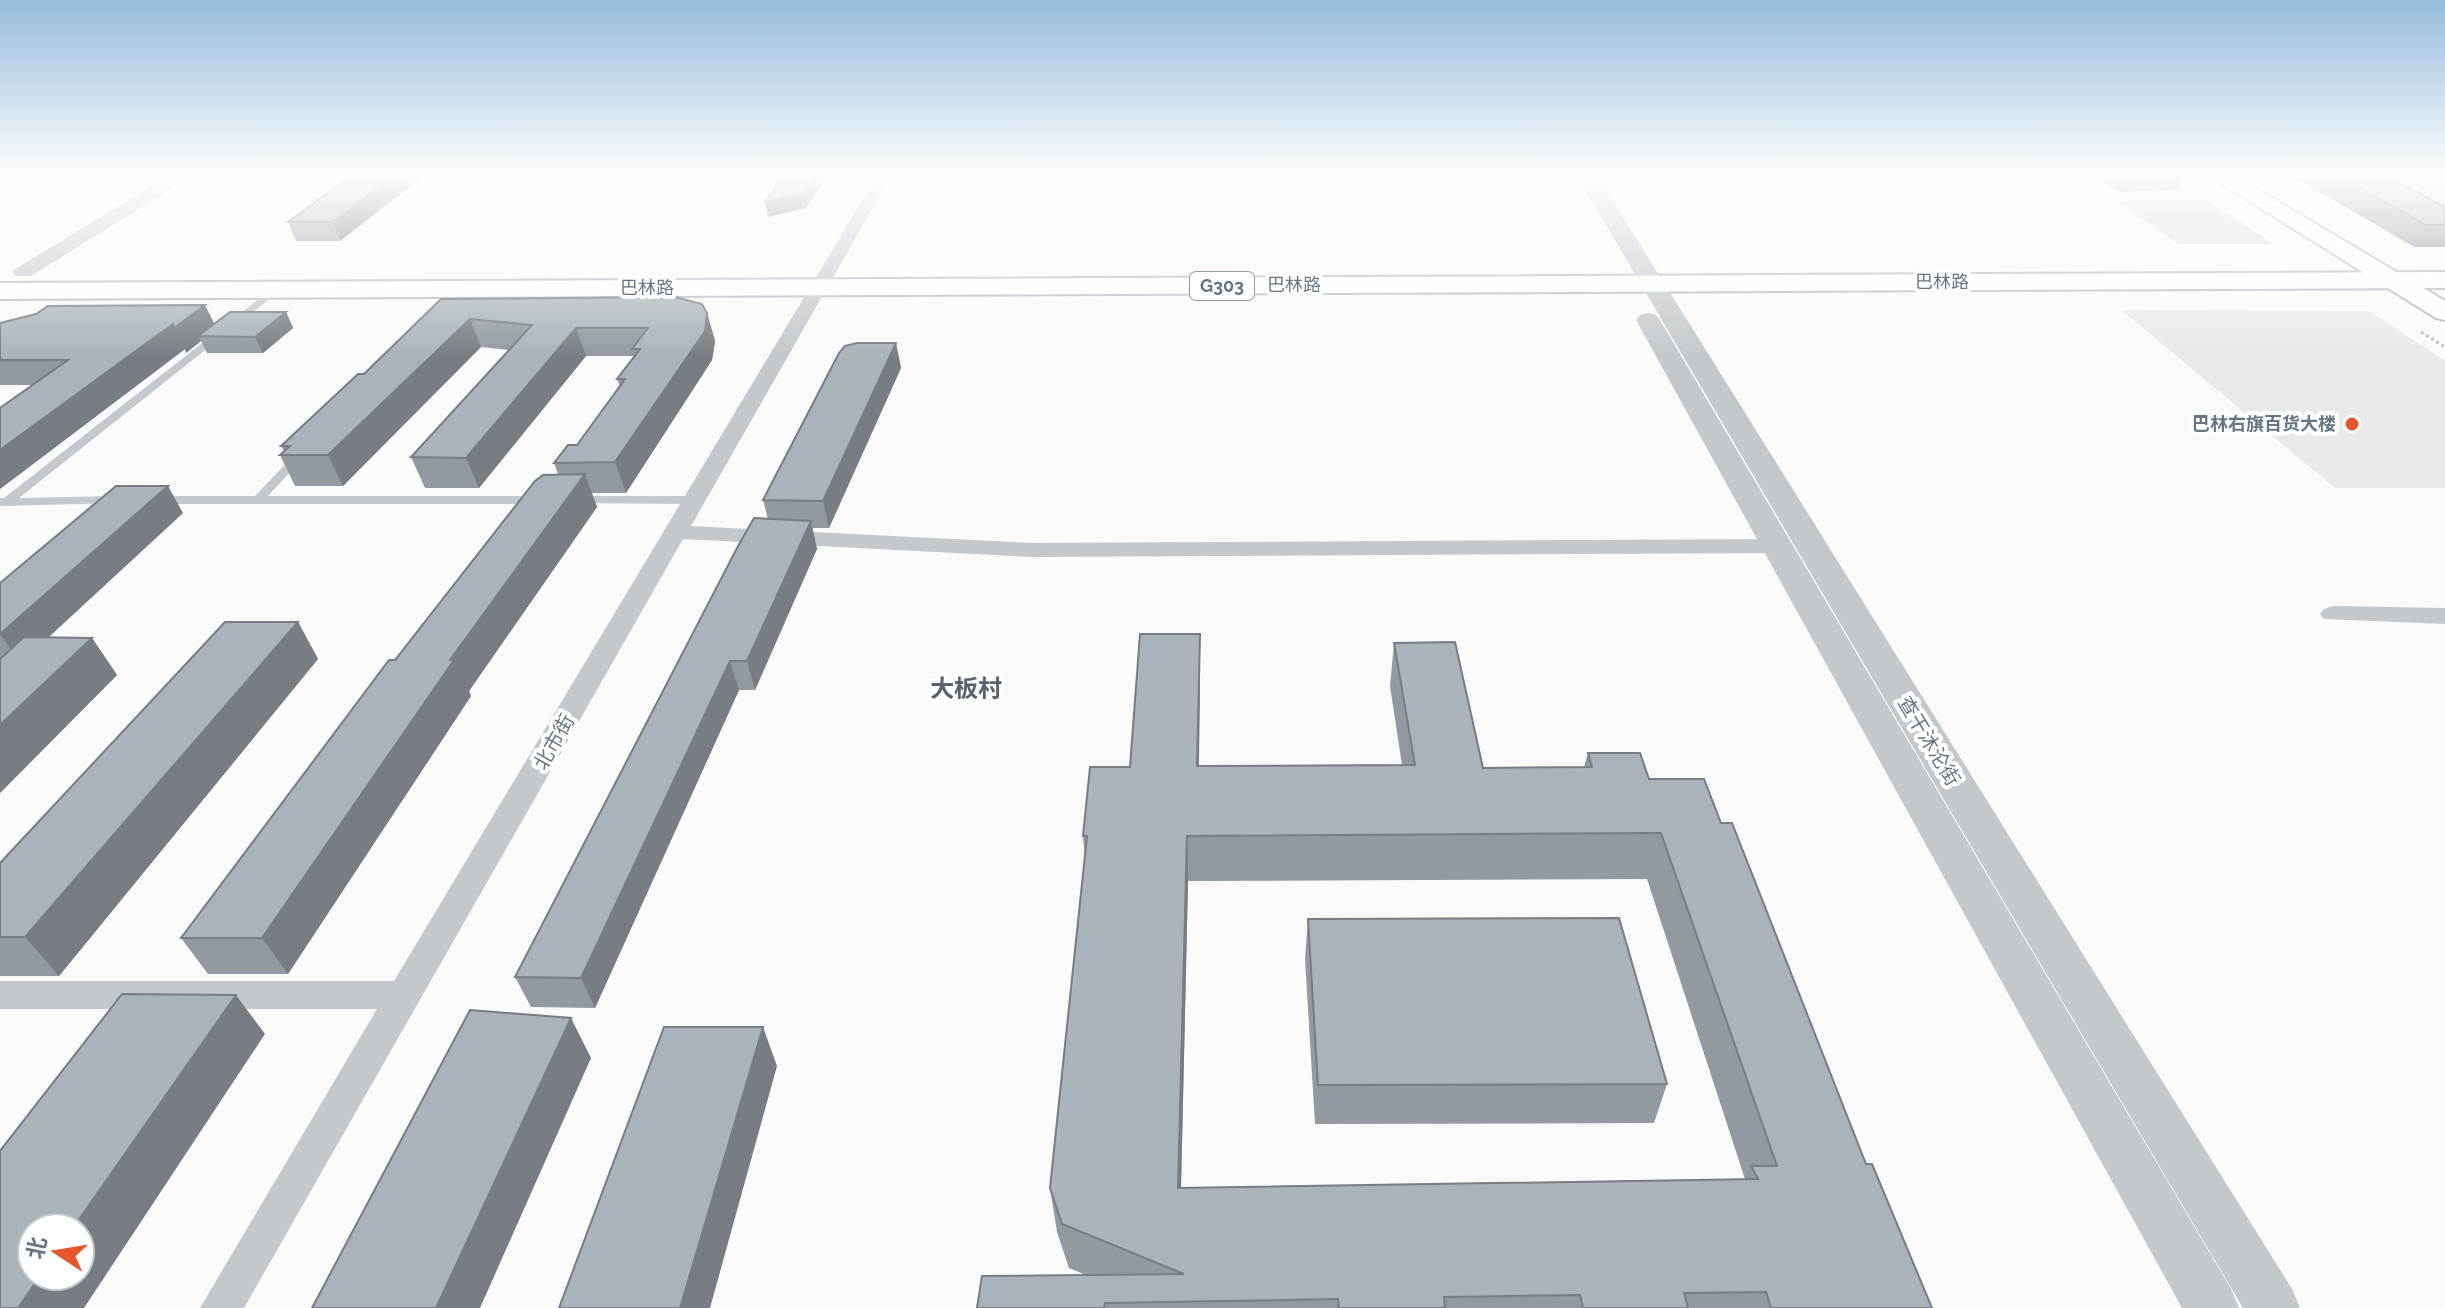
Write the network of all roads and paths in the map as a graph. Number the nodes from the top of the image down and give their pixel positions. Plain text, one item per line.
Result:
1 (65, 235) edge
2 (78, 235) edge
3 (851, 235) edge
4 (1607, 235) edge
5 (1615, 235) edge
6 (2332, 235) edge
7 (2341, 235) edge
8 (2445, 262) edge
9 (2403, 273) edge
10 (1634, 274) junction
11 (5, 277) edge
12 (827, 278) junction
13 (276, 290) junction
14 (2445, 295) edge
15 (2445, 312) edge
16 (310, 444) edge
17 (122, 500) edge
18 (137, 500) edge
19 (258, 500) junction
20 (696, 500) junction
21 (8, 501) edge
22 (0, 513) edge
23 (677, 532) junction
24 (1777, 546) junction
25 (2333, 614) dead end
26 (2445, 616) edge
27 (0, 995) edge
28 (406, 995) junction
29 (221, 1308) edge
30 (2212, 1308) edge
31 (2273, 1308) edge

1 - 11 street
2 - 11 street
3 - 12 street, 北市街
4 - 10 street, 查干沐沦街
5 - 10 street, 查干沐沦街
6 - 9 main road
7 - 9 main road
8 - 9 main road, 巴林路 / G303
9 - 10 main road, 巴林路 / G303
9 - 14 main road
9 - 15 main road
10 - 12 main road, 巴林路 / G303
10 - 24 street, 查干沐沦街
10 - 31 street, 查干沐沦街
11 - 12 main road, 巴林路 / G303
11 - 13 main road, 巴林路 / G303
12 - 13 main road, 巴林路 / G303
12 - 20 street, 北市街
13 - 21 lane
16 - 19 lane
17 - 21 lane
18 - 19 lane
19 - 20 lane
20 - 23 street, 北市街
21 - 22 lane
23 - 24 street
23 - 28 street, 北市街
24 - 30 street, 查干沐沦街
25 - 26 street
27 - 28 street
28 - 29 street, 北市街

